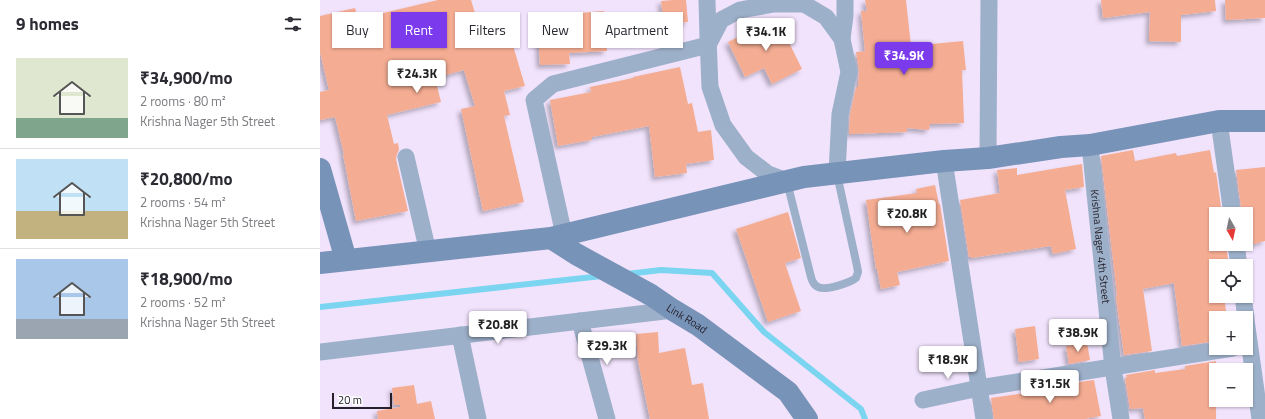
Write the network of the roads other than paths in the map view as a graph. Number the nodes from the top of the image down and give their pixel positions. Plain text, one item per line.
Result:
1 (707, 0) edge
2 (845, 0) edge
3 (989, 0) edge
4 (842, 39) junction
5 (708, 45) junction
6 (1219, 121) junction
7 (1265, 121) edge
8 (1090, 145) junction
9 (406, 157) dead end
10 (988, 158) junction
11 (944, 161) junction
12 (320, 169) edge
13 (837, 173) junction
14 (787, 181) junction
15 (1231, 207) edge
16 (557, 237) junction
17 (428, 252) junction
18 (346, 260) junction
19 (320, 263) edge
20 (673, 310) junction
21 (580, 321) junction
22 (460, 335) junction
23 (1253, 345) edge
24 (320, 352) edge
25 (1209, 352) edge
26 (1113, 368) junction
27 (979, 388) junction
28 (923, 400) dead end
29 (478, 419) edge
30 (607, 419) edge
31 (807, 419) edge
32 (984, 419) edge
33 (1121, 419) edge
34 (1260, 419) edge

1 - 5 street
2 - 4 street
3 - 10 street
4 - 5 street
4 - 13 street
5 - 14 street
5 - 16 street
6 - 7 street
6 - 8 street
6 - 15 street
8 - 10 street
8 - 26 street, Krishna Nager 4th Street
9 - 17 street
10 - 11 street
11 - 13 street
11 - 27 street
12 - 18 street
13 - 14 street
13 - 14 lane
14 - 16 street
16 - 17 street
16 - 20 street, Link Road
17 - 18 street
18 - 19 street
20 - 21 street
20 - 31 street, Link Road
21 - 22 street
21 - 30 street
22 - 24 street
22 - 29 street
23 - 34 street
25 - 26 street
26 - 27 street
26 - 33 street, Krishna Nager 4th Street
27 - 28 street
27 - 32 street

